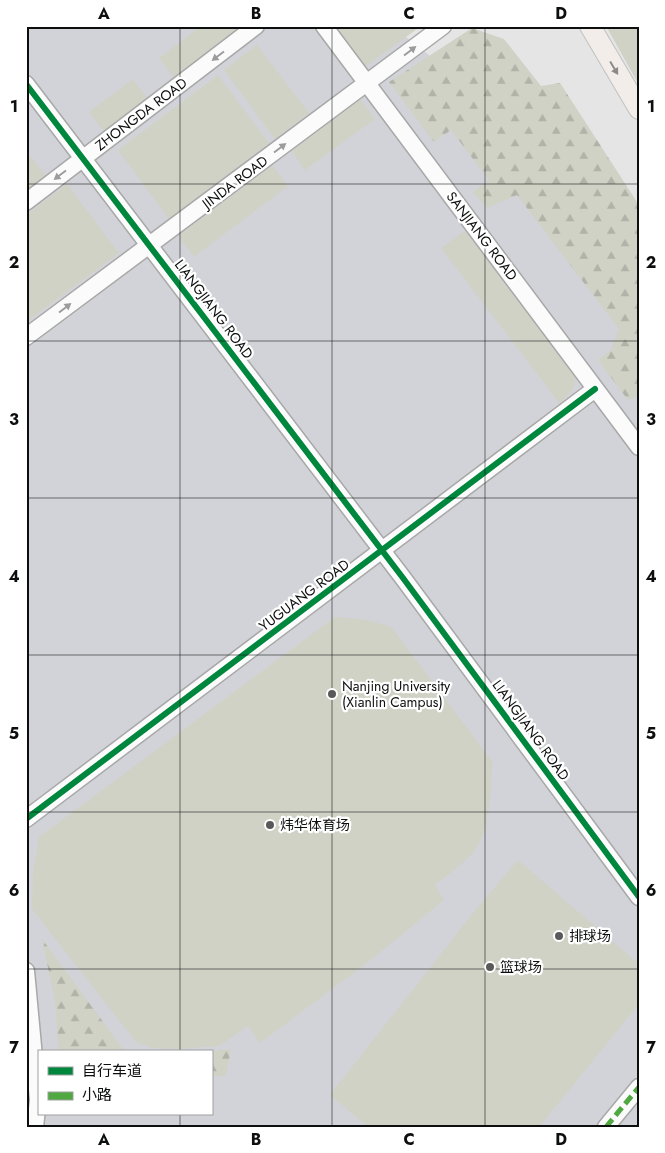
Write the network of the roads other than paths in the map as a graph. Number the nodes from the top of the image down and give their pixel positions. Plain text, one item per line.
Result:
1 (256, 26) edge
2 (324, 26) edge
3 (443, 26) edge
4 (590, 26) edge
5 (367, 83) junction
6 (26, 84) edge
7 (639, 109) edge
8 (83, 158) junction
9 (26, 202) edge
10 (150, 245) junction
11 (26, 337) edge
12 (595, 389) junction
13 (639, 447) edge
14 (382, 550) junction
15 (26, 819) edge
16 (639, 896) edge
17 (26, 972) edge
18 (639, 1087) edge
19 (32, 1100) edge
20 (35, 1127) edge
21 (606, 1127) edge

1 -> 8 street, ZHONGDA ROAD
2 - 5 street, SANJIANG ROAD
5 -> 3 street, JINDA ROAD
4 -> 7 main road
10 -> 5 street, JINDA ROAD
5 - 12 street, SANJIANG ROAD
6 - 8 street, LIANGJIANG ROAD
8 -> 9 street, ZHONGDA ROAD
8 - 10 street, LIANGJIANG ROAD
11 -> 10 street, JINDA ROAD
10 - 14 street, LIANGJIANG ROAD
12 - 13 street, SANJIANG ROAD
12 - 14 street, YUGUANG ROAD
14 - 15 street, YUGUANG ROAD
14 - 16 street, LIANGJIANG ROAD
17 - 19 street
18 - 21 street
19 - 20 street

